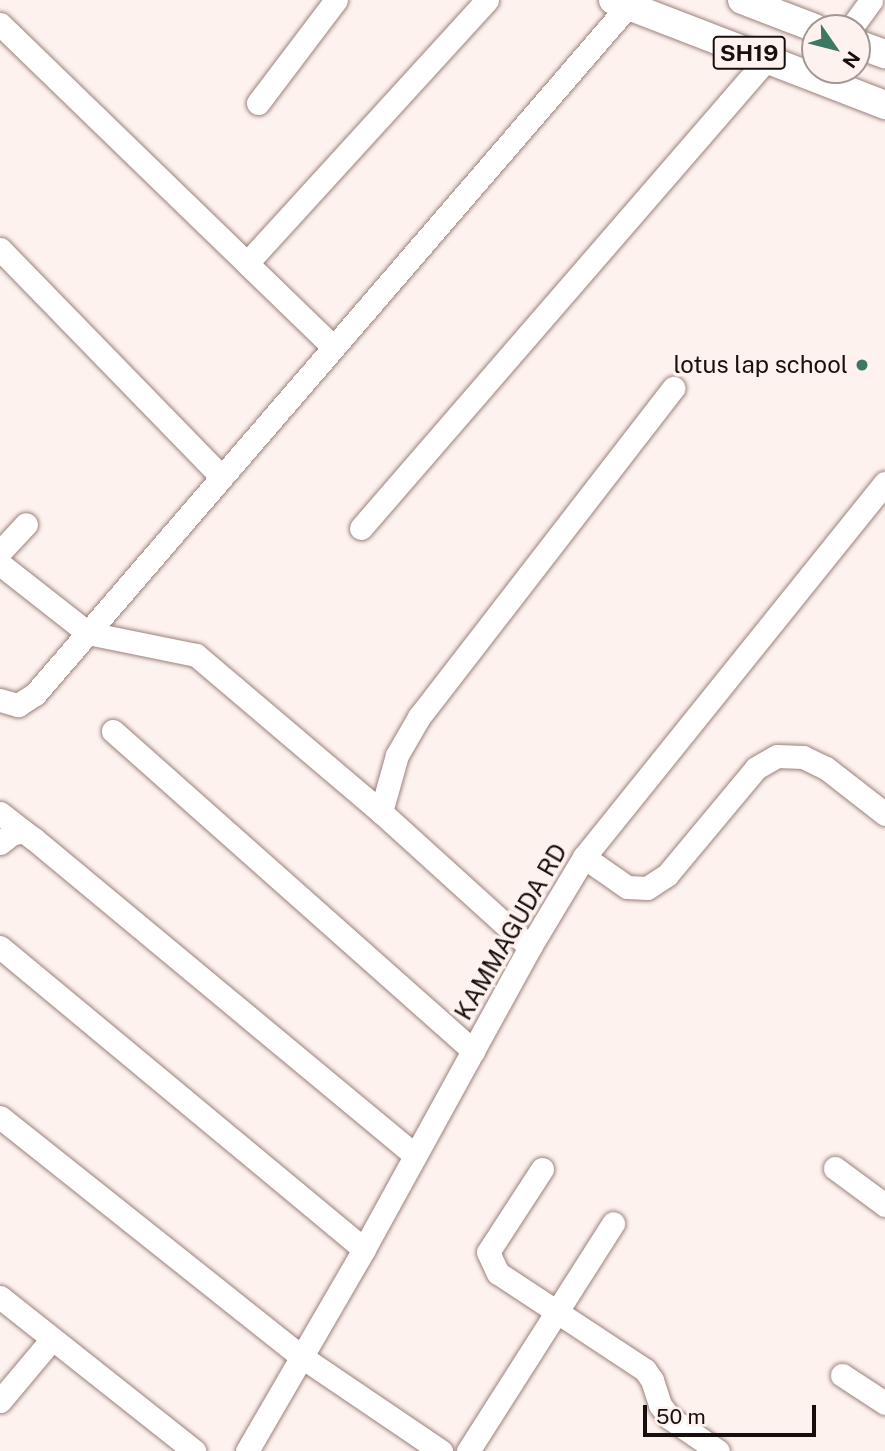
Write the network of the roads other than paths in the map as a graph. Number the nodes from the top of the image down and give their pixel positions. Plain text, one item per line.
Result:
1 (336, 0) edge
2 (487, 0) edge
3 (742, 0) edge
4 (625, 2) edge
5 (801, 23) edge
6 (0, 24) edge
7 (766, 60) junction
8 (258, 103) dead end
9 (885, 105) edge
10 (0, 249) edge
11 (247, 263) junction
12 (332, 346) junction
13 (673, 388) dead end
14 (221, 476) junction
15 (885, 483) edge
16 (26, 524) dead end
17 (360, 528) dead end
18 (0, 552) edge
19 (0, 564) edge
20 (88, 633) junction
21 (0, 700) edge
22 (113, 731) dead end
23 (381, 812) junction
24 (0, 813) edge
25 (885, 814) edge
26 (23, 831) junction
27 (0, 844) edge
28 (584, 857) junction
29 (0, 947) edge
30 (530, 947) junction
31 (472, 1051) junction
32 (0, 1117) edge
33 (415, 1155) junction
34 (835, 1168) dead end
35 (542, 1169) dead end
36 (885, 1205) edge
37 (613, 1223) dead end
38 (364, 1249) junction
39 (0, 1297) edge
40 (557, 1311) junction
41 (52, 1339) junction
42 (302, 1357) junction
43 (842, 1375) dead end
44 (0, 1401) edge
45 (885, 1403) edge
46 (194, 1451) edge
47 (247, 1451) edge
48 (441, 1451) edge
49 (468, 1451) edge
50 (718, 1451) edge

1 - 8 street
2 - 11 street
3 - 5 main road, SH19
4 - 7 main road, SH19
4 - 12 street
6 - 11 street
7 - 9 main road, SH19
7 - 17 street
10 - 14 street
11 - 12 street
12 - 14 street
13 - 23 street
14 - 20 street
15 - 28 street, KAMMAGUDA RD
16 - 18 street
19 - 20 street
20 - 21 street
20 - 23 street
22 - 31 street
23 - 30 street
24 - 26 street
25 - 28 street
26 - 27 street
26 - 33 street
28 - 30 street, KAMMAGUDA RD
29 - 38 street
30 - 31 street, KAMMAGUDA RD
31 - 33 street, KAMMAGUDA RD
32 - 42 street
33 - 38 street, KAMMAGUDA RD
34 - 36 street
35 - 40 street
37 - 40 street
38 - 42 street, KAMMAGUDA RD
39 - 41 street
40 - 49 street
40 - 50 street
41 - 44 street
41 - 46 street
42 - 47 street, KAMMAGUDA RD
42 - 48 street
43 - 45 street

